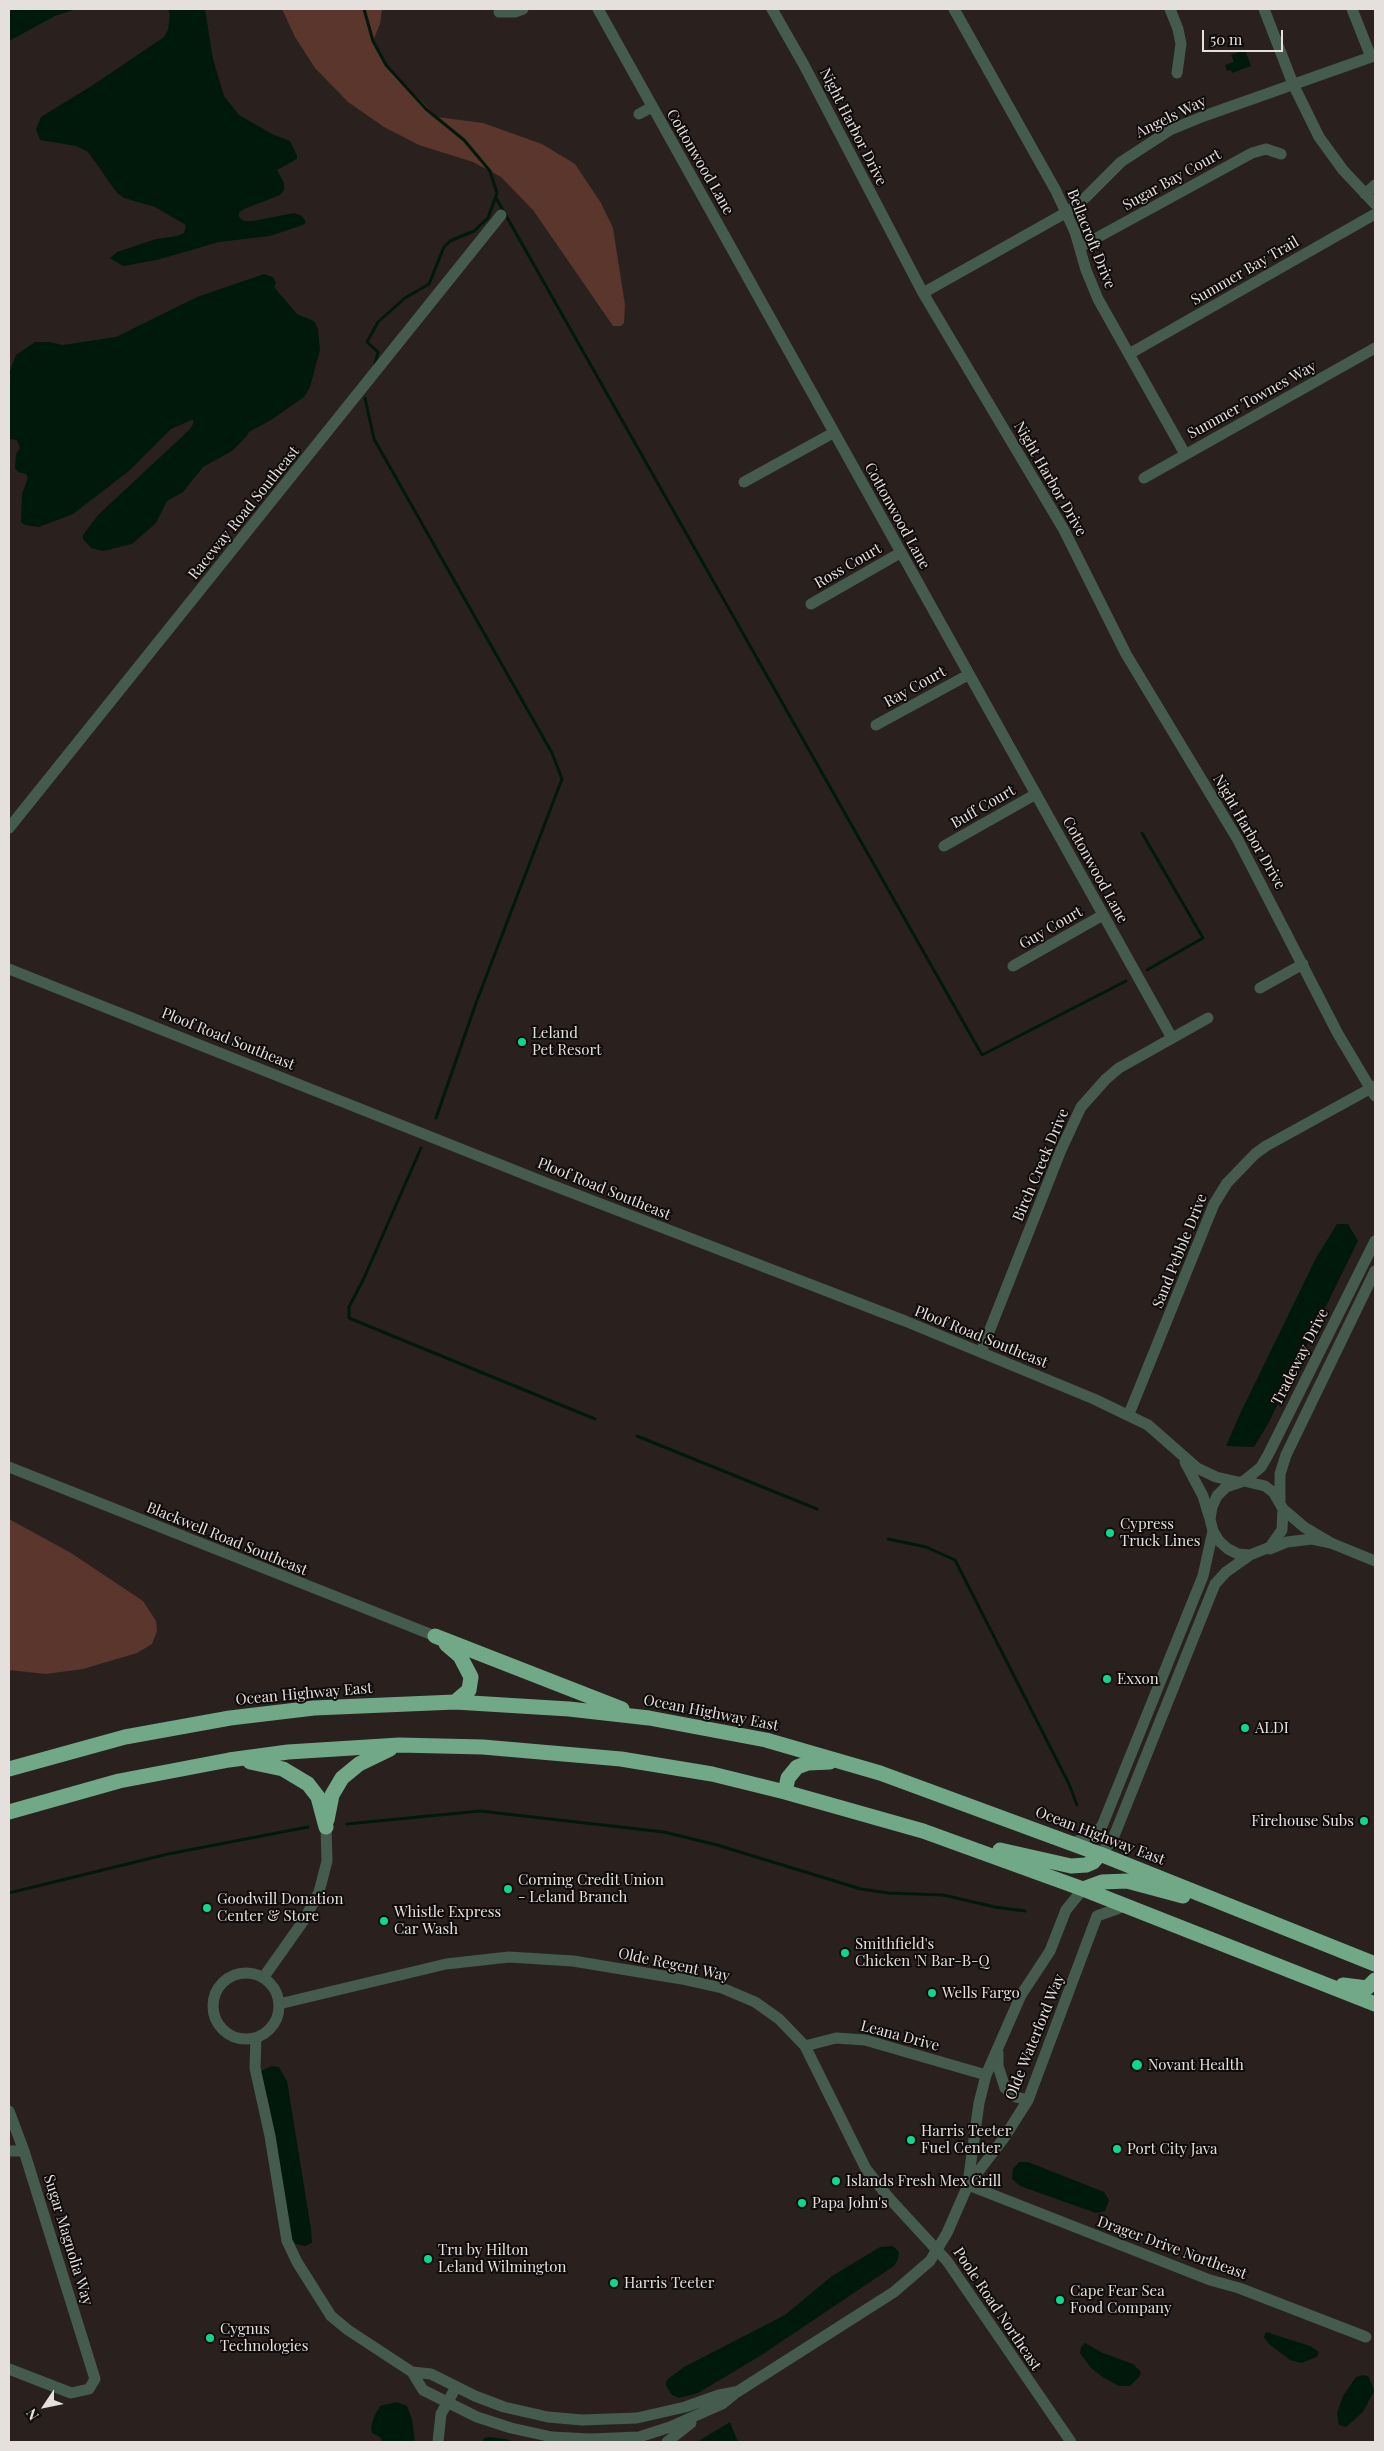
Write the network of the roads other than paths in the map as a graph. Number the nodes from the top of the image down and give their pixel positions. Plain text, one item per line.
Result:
1 (523, 9) edge
2 (598, 9) edge
3 (772, 9) edge
4 (1170, 9) edge
5 (1264, 9) edge
6 (1352, 9) edge
7 (958, 10) edge
8 (499, 12) dead end
9 (1373, 56) edge
10 (1177, 73) dead end
11 (1292, 84) junction
12 (652, 107) junction
13 (639, 114) dead end
14 (1281, 154) dead end
15 (1375, 185) edge
16 (1365, 194) junction
17 (1375, 204) edge
18 (1066, 212) junction
19 (1375, 214) edge
20 (501, 215) dead end
21 (1080, 247) junction
22 (923, 293) junction
23 (1375, 348) edge
24 (1129, 354) junction
25 (833, 433) junction
26 (1185, 454) junction
27 (1144, 478) dead end
28 (744, 482) dead end
29 (900, 553) junction
30 (811, 604) dead end
31 (968, 674) junction
32 (876, 725) dead end
33 (1036, 794) junction
34 (9, 828) edge
35 (944, 846) dead end
36 (1103, 915) junction
37 (1303, 964) junction
38 (1013, 966) dead end
39 (9, 970) edge
40 (1260, 988) dead end
41 (1208, 1018) dead end
42 (1172, 1038) junction
43 (1374, 1090) edge
44 (1375, 1241) edge
45 (1375, 1271) edge
46 (981, 1352) junction
47 (1129, 1414) junction
48 (1178, 1453) junction
49 (9, 1468) edge
50 (1241, 1482) junction
51 (1281, 1506) junction
52 (1210, 1519) junction
53 (1213, 1531) junction
54 (1331, 1543) junction
55 (1256, 1553) junction
56 (1375, 1561) edge
57 (435, 1636) junction
58 (455, 1702) junction
59 (649, 1718) junction
60 (398, 1745) junction
61 (229, 1760) junction
62 (846, 1762) junction
63 (9, 1769) edge
64 (785, 1792) junction
65 (9, 1812) edge
66 (326, 1827) junction
67 (923, 1831) junction
68 (1070, 1844) junction
69 (1100, 1854) junction
70 (1082, 1889) junction
71 (1125, 1906) junction
72 (1252, 1914) junction
73 (1375, 1964) edge
74 (263, 1978) junction
75 (1310, 1978) junction
76 (1375, 1980) edge
77 (279, 2004) junction
78 (1375, 2004) edge
79 (256, 2038) junction
80 (805, 2046) junction
81 (998, 2051) junction
82 (986, 2075) junction
83 (1028, 2100) junction
84 (9, 2111) edge
85 (9, 2151) edge
86 (24, 2151) junction
87 (968, 2185) junction
88 (938, 2250) junction
89 (1366, 2337) dead end
90 (9, 2369) edge
91 (412, 2372) junction
92 (456, 2387) junction
93 (737, 2392) junction
94 (446, 2403) junction
95 (703, 2413) junction
96 (637, 2418) junction
97 (639, 2439) edge
98 (438, 2442) edge
99 (667, 2442) edge
100 (1071, 2442) edge

1 - 8 street
2 - 12 street, Cottonwood Lane
3 - 22 street, Night Harbor Drive
4 - 10 street
5 - 11 street
6 - 9 street
7 - 18 street, Bellacroft Drive
9 - 11 street, Angels Way
11 - 16 street
11 - 18 street, Angels Way
12 - 13 street
12 - 25 street, Cottonwood Lane
14 - 21 street, Sugar Bay Court
15 - 16 street
16 - 17 street
18 - 21 street, Bellacroft Drive
18 - 22 street, Angels Way
19 - 24 street, Summer Bay Trail
20 - 34 street, Raceway Road Southeast
21 - 24 street, Bellacroft Drive
22 - 37 street, Night Harbor Drive
23 - 26 street, Summer Townes Way
24 - 26 street, Bellacroft Drive
25 - 28 street
25 - 29 street, Cottonwood Lane
26 - 27 street, Summer Townes Way
29 - 30 street, Ross Court
29 - 31 street, Cottonwood Lane
31 - 32 street, Ray Court
31 - 33 street, Cottonwood Lane
33 - 35 street, Buff Court
33 - 36 street, Cottonwood Lane
36 - 38 street, Guy Court
36 - 42 street, Cottonwood Lane
37 - 40 street
37 - 43 street, Night Harbor Drive
39 - 46 street, Ploof Road Southeast
41 - 42 street, Birch Creek Drive
42 - 46 street, Birch Creek Drive
43 - 47 street, Sand Pebble Drive
44 - 50 street, Tradeway Drive
45 - 51 street, Tradeway Drive
46 - 47 street, Ploof Road Southeast
47 - 48 street, Ploof Road Southeast
48 - 50 street, Ploof Road Southeast
48 - 52 street, Ploof Road Southeast
49 - 57 street, Blackwell Road Southeast
50 - 51 street
50 - 52 street
51 - 54 street
51 - 55 street
52 - 53 street
53 - 55 street
53 - 68 street
54 - 55 street
54 - 56 street
55 - 69 street
57 - 58 highway
57 - 59 highway
58 - 59 highway, Ocean Highway East
58 - 63 highway, Ocean Highway East
59 - 62 highway, Ocean Highway East
60 - 61 highway
60 - 64 highway
60 - 66 highway
61 - 65 highway
61 - 66 highway
62 - 64 highway
62 - 68 highway, Ocean Highway East
64 - 67 highway
66 - 74 street
67 - 69 highway
67 - 70 highway
68 - 69 highway, Ocean Highway East
69 - 72 highway, Ocean Highway East
70 - 71 highway
70 - 72 highway
70 - 81 street, Olde Waterford Way
71 - 75 highway
71 - 83 street, Olde Waterford Way
72 - 73 highway, Ocean Highway East
74 - 77 street
74 - 79 street
75 - 76 highway
75 - 78 highway
77 - 79 street
77 - 80 street, Olde Regent Way
79 - 91 street
80 - 82 street, Leana Drive
80 - 88 street, Olde Regent Way
81 - 82 street, Olde Waterford Way
81 - 83 street
82 - 87 street, Olde Waterford Way
83 - 87 street, Olde Waterford Way
84 - 86 street, Sugar Magnolia Way
85 - 86 street
86 - 90 street, Sugar Magnolia Way
87 - 88 street, Olde Waterford Way
87 - 89 street, Drager Drive Northeast
88 - 93 street, Olde Waterford Way
88 - 100 street, Poole Road Northeast
91 - 92 street, Olde Waterford Way
91 - 94 street, Olde Waterford Way
92 - 94 street
92 - 96 street, Olde Waterford Way
93 - 95 street, Olde Waterford Way
93 - 96 street, Olde Waterford Way
94 - 97 street, Olde Waterford Way
94 - 98 street
95 - 97 street, Olde Waterford Way
95 - 99 street
96 - 97 street

